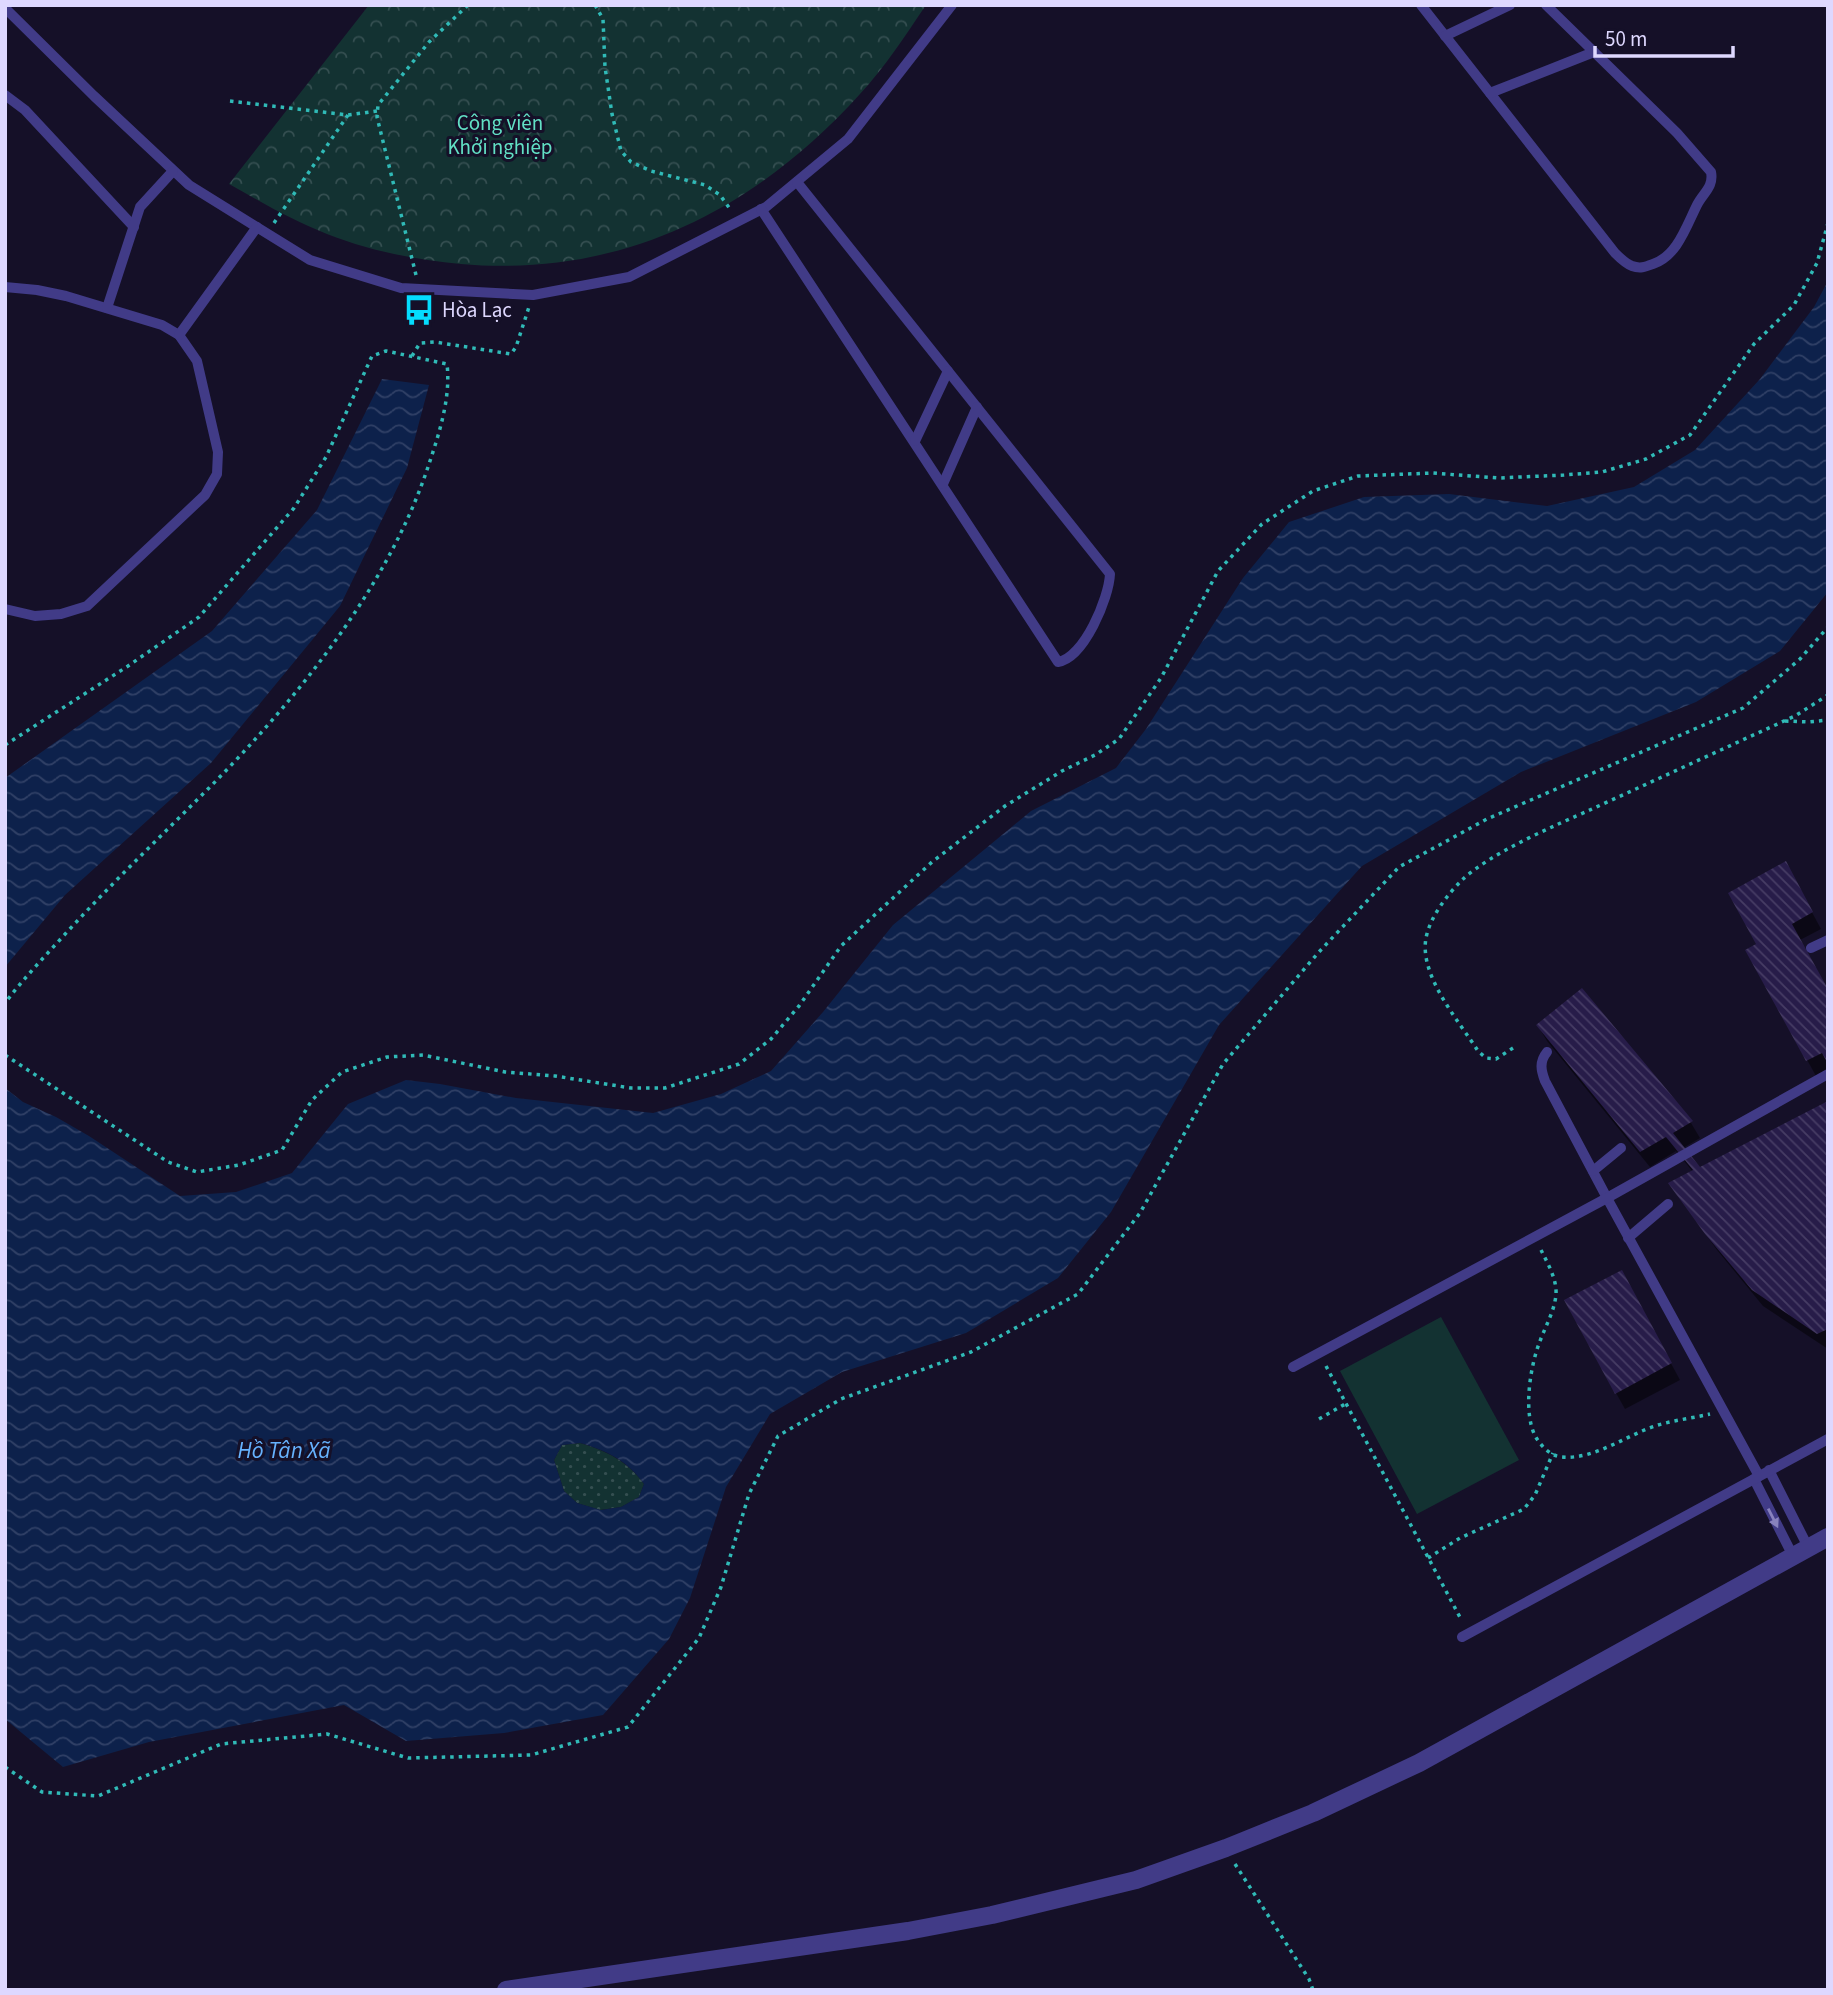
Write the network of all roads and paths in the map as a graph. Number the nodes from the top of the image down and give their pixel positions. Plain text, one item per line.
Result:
1 (467, 5) edge
2 (594, 5) edge
3 (952, 5) edge
4 (1422, 5) edge
5 (1510, 5) edge
6 (1546, 5) edge
7 (461, 7) edge
8 (5, 8) edge
9 (1445, 36) junction
10 (1594, 52) junction
11 (1490, 93) junction
12 (5, 95) edge
13 (230, 101) dead end
14 (377, 111) junction
15 (348, 115) junction
16 (173, 171) junction
17 (797, 182) junction
18 (761, 209) junction
19 (737, 222) junction
20 (1828, 223) edge
21 (134, 227) junction
22 (262, 230) junction
23 (5, 287) edge
24 (420, 289) junction
25 (533, 295) junction
26 (107, 308) junction
27 (179, 334) junction
28 (412, 356) junction
29 (948, 371) junction
30 (977, 407) junction
31 (915, 441) junction
32 (943, 484) junction
33 (5, 609) edge
34 (1828, 627) edge
35 (1828, 695) edge
36 (1828, 720) edge
37 (1784, 721) junction
38 (5, 745) edge
39 (1828, 940) edge
40 (1811, 948) dead end
41 (5, 1003) edge
42 (1514, 1048) dead end
43 (1547, 1052) dead end
44 (5, 1055) edge
45 (1828, 1074) edge
46 (1621, 1149) dead end
47 (1593, 1171) junction
48 (1607, 1198) junction
49 (1668, 1204) dead end
50 (1628, 1238) junction
51 (1541, 1250) dead end
52 (1326, 1366) dead end
53 (1293, 1367) dead end
54 (1346, 1403) junction
55 (1710, 1414) dead end
56 (1319, 1419) dead end
57 (1828, 1439) edge
58 (1553, 1454) junction
59 (1760, 1475) junction
60 (1828, 1537) edge
61 (1801, 1552) junction
62 (1428, 1558) junction
63 (1462, 1621) dead end
64 (1462, 1637) dead end
65 (5, 1768) edge
66 (1226, 1848) junction
67 (506, 1990) edge
68 (1313, 1990) edge

1 - 7 path
2 - 19 path
3 - 17 lane
4 - 9 lane
5 - 9 lane
6 - 10 lane
7 - 14 path
8 - 16 lane
9 - 11 lane
10 - 11 lane
10 - 11 lane
12 - 21 lane
13 - 15 path
14 - 15 path
14 - 24 path
15 - 22 path
16 - 21 lane
16 - 22 lane
17 - 18 lane
17 - 29 lane
18 - 19 lane
18 - 31 lane
19 - 25 lane
20 - 44 path
21 - 26 lane
22 - 24 lane
22 - 27 lane
23 - 26 lane
24 - 25 lane
25 - 28 path
26 - 27 lane
27 - 33 lane
28 - 38 path
28 - 41 path
29 - 30 lane
29 - 31 lane
30 - 32 lane
30 - 32 lane
31 - 32 lane
34 - 65 path
35 - 37 path
36 - 37 path
37 - 42 path
39 - 40 lane
43 - 47 lane
45 - 48 lane
46 - 47 lane
47 - 48 lane
48 - 50 lane
48 - 53 lane
49 - 50 lane
50 - 59 lane
51 - 58 path
52 - 54 path
54 - 56 path
54 - 62 path
55 - 58 path
57 - 59 lane
58 - 62 path
59 -> 61 lane
59 - 61 lane
59 - 64 lane
60 - 61 street
61 - 66 street
62 - 63 path
66 - 67 street
66 - 68 path

